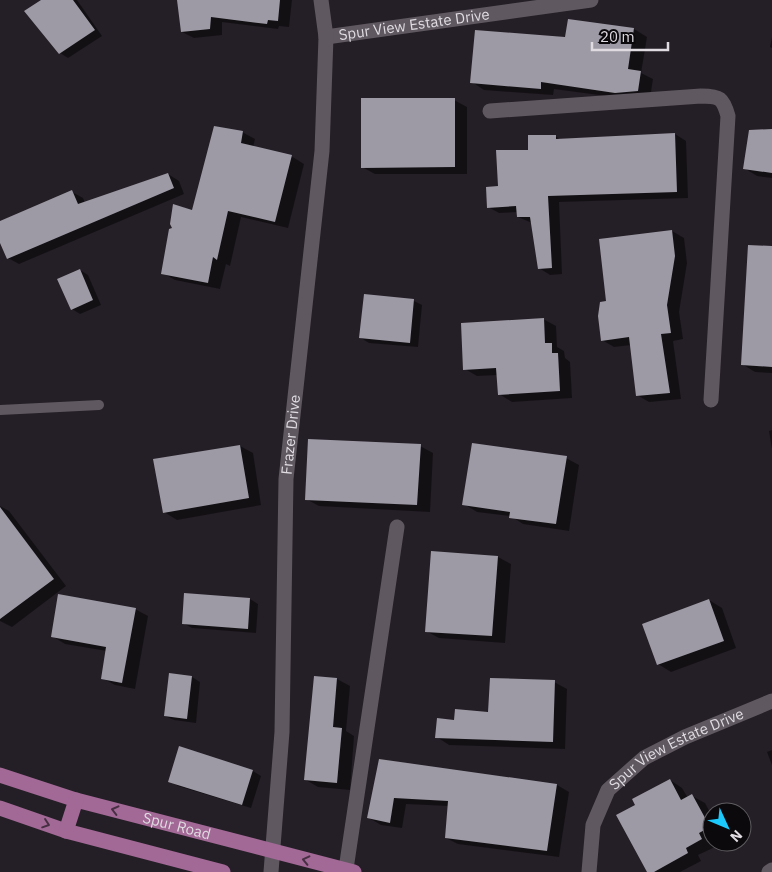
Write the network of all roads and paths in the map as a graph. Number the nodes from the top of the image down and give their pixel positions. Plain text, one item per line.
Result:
1 (321, 0) edge
2 (591, 0) edge
3 (326, 37) junction
4 (490, 111) dead end
5 (711, 400) dead end
6 (99, 405) dead end
7 (0, 410) edge
8 (397, 527) dead end
9 (772, 701) edge
10 (0, 775) edge
11 (76, 800) junction
12 (0, 808) edge
13 (66, 831) junction
14 (274, 853) junction
15 (350, 871) edge
16 (222, 872) edge
17 (271, 872) edge
18 (589, 872) edge

1 - 3 street, Frazer Drive
2 - 3 street, Spur View Estate Drive
3 - 14 street, Frazer Drive
4 - 5 street
6 - 7 lane
8 - 15 street
9 - 18 street, Spur View Estate Drive
10 - 11 main road, Spur Road
11 - 13 main road
14 -> 11 main road, Spur Road
12 -> 13 main road
13 - 16 main road
15 -> 14 main road, Spur Road
14 - 17 street, Frazer Drive

